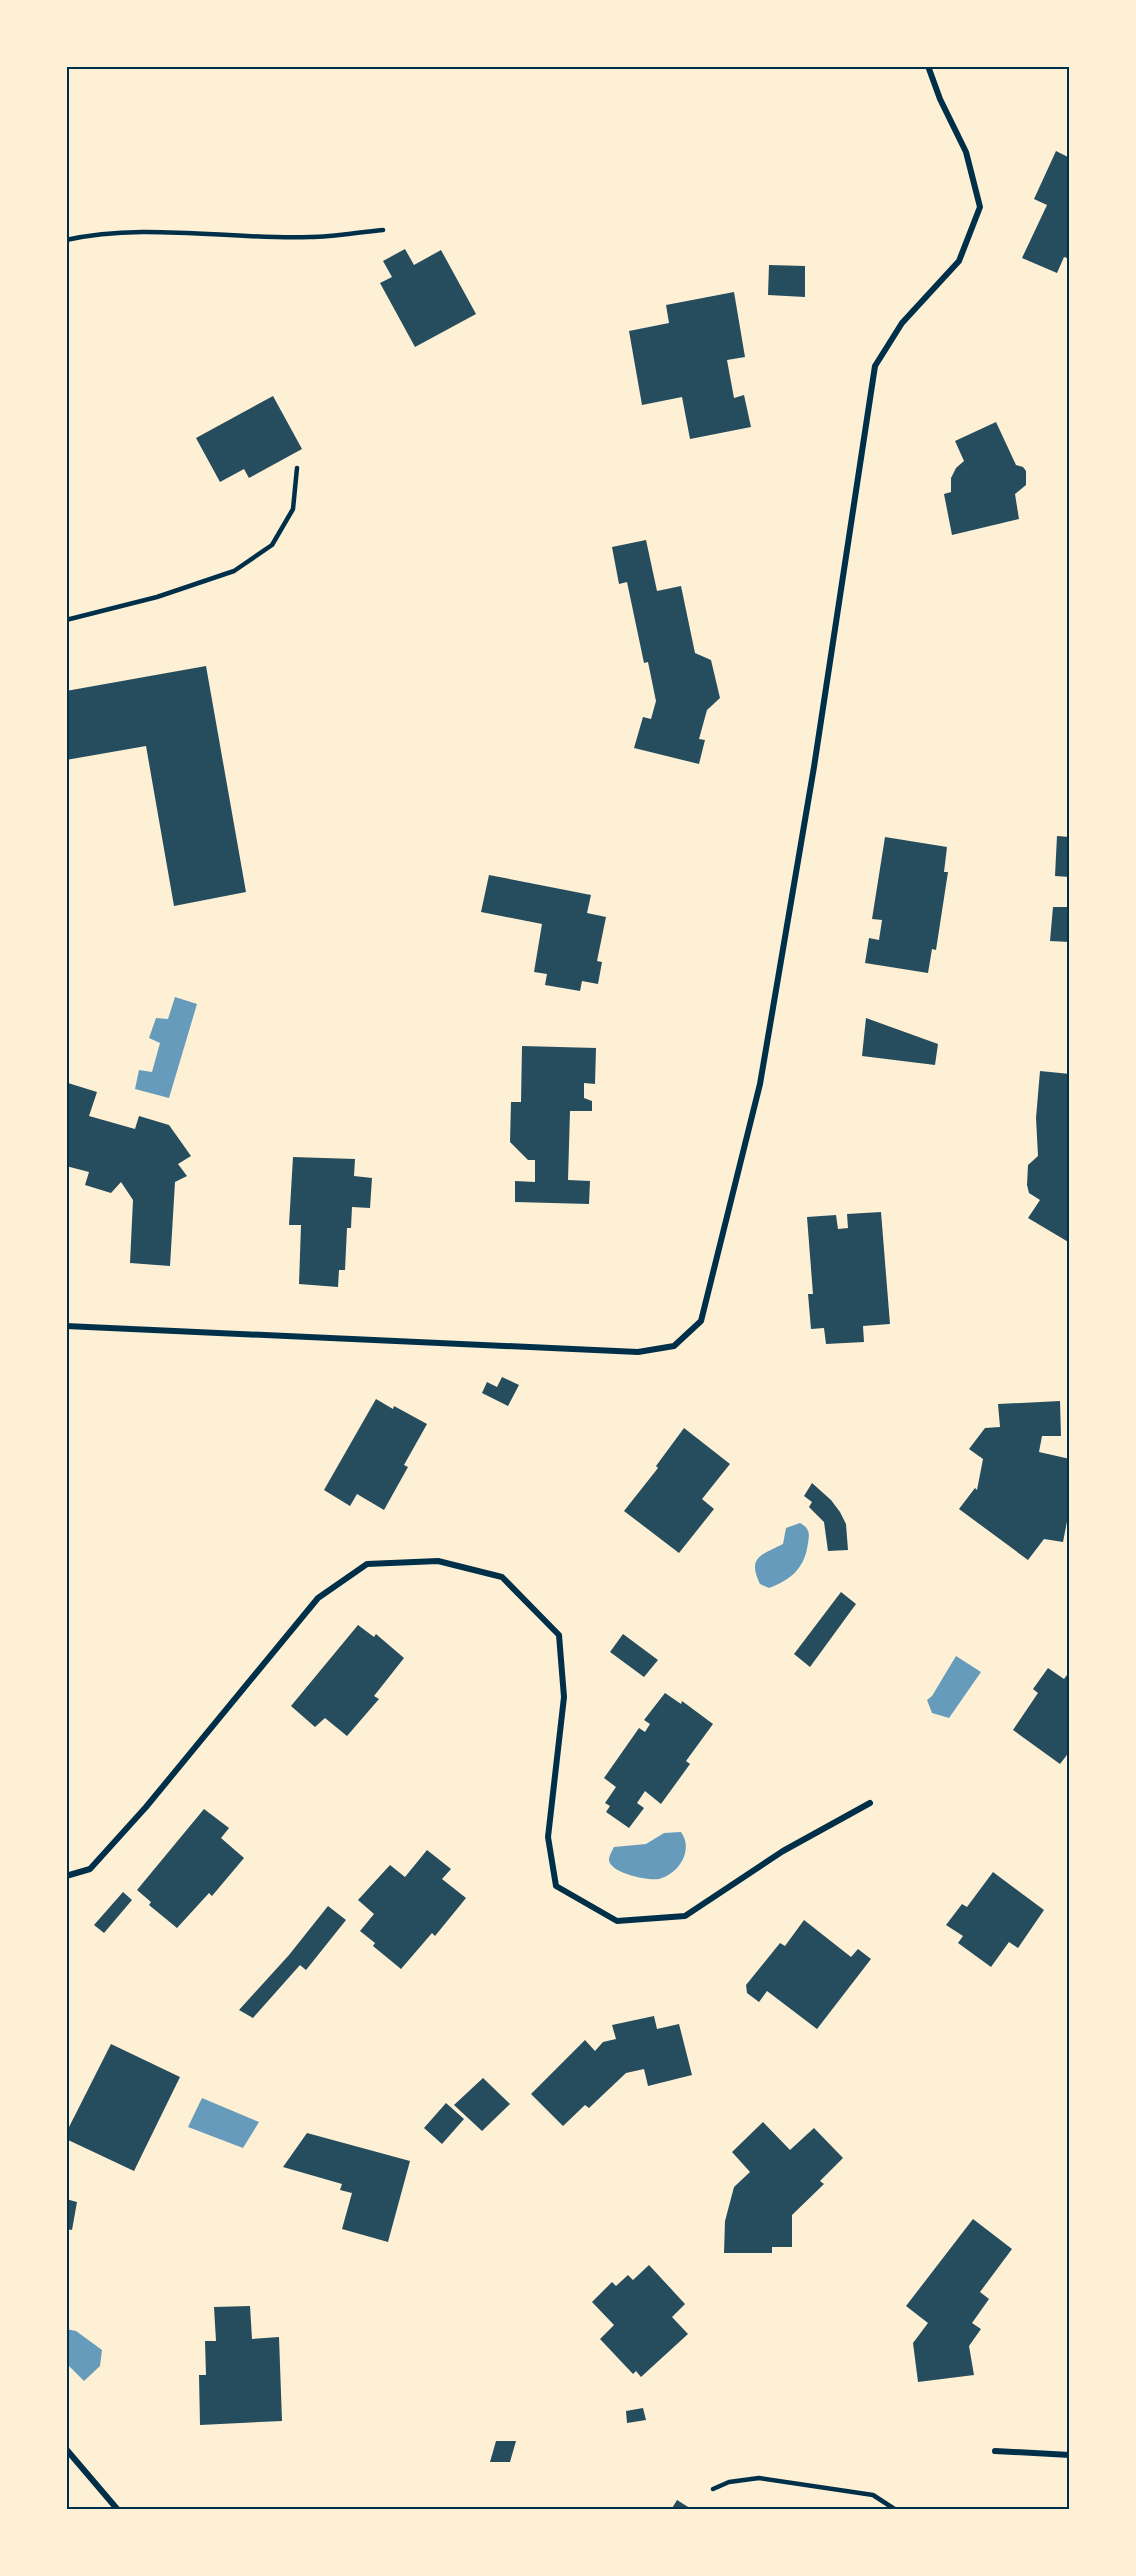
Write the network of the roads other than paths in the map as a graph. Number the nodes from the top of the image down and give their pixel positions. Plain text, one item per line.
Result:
1 (928, 66) edge
2 (383, 230) dead end
3 (66, 240) edge
4 (297, 468) dead end
5 (66, 621) edge
6 (66, 1326) edge
7 (870, 1803) dead end
8 (66, 1876) edge
9 (66, 2449) edge
10 (995, 2451) dead end
11 (1070, 2455) edge
12 (713, 2489) dead end
13 (118, 2510) edge
14 (896, 2510) edge

1 - 6 street
2 - 3 lane
4 - 5 lane
7 - 8 street
9 - 13 street
10 - 11 street
12 - 14 lane

